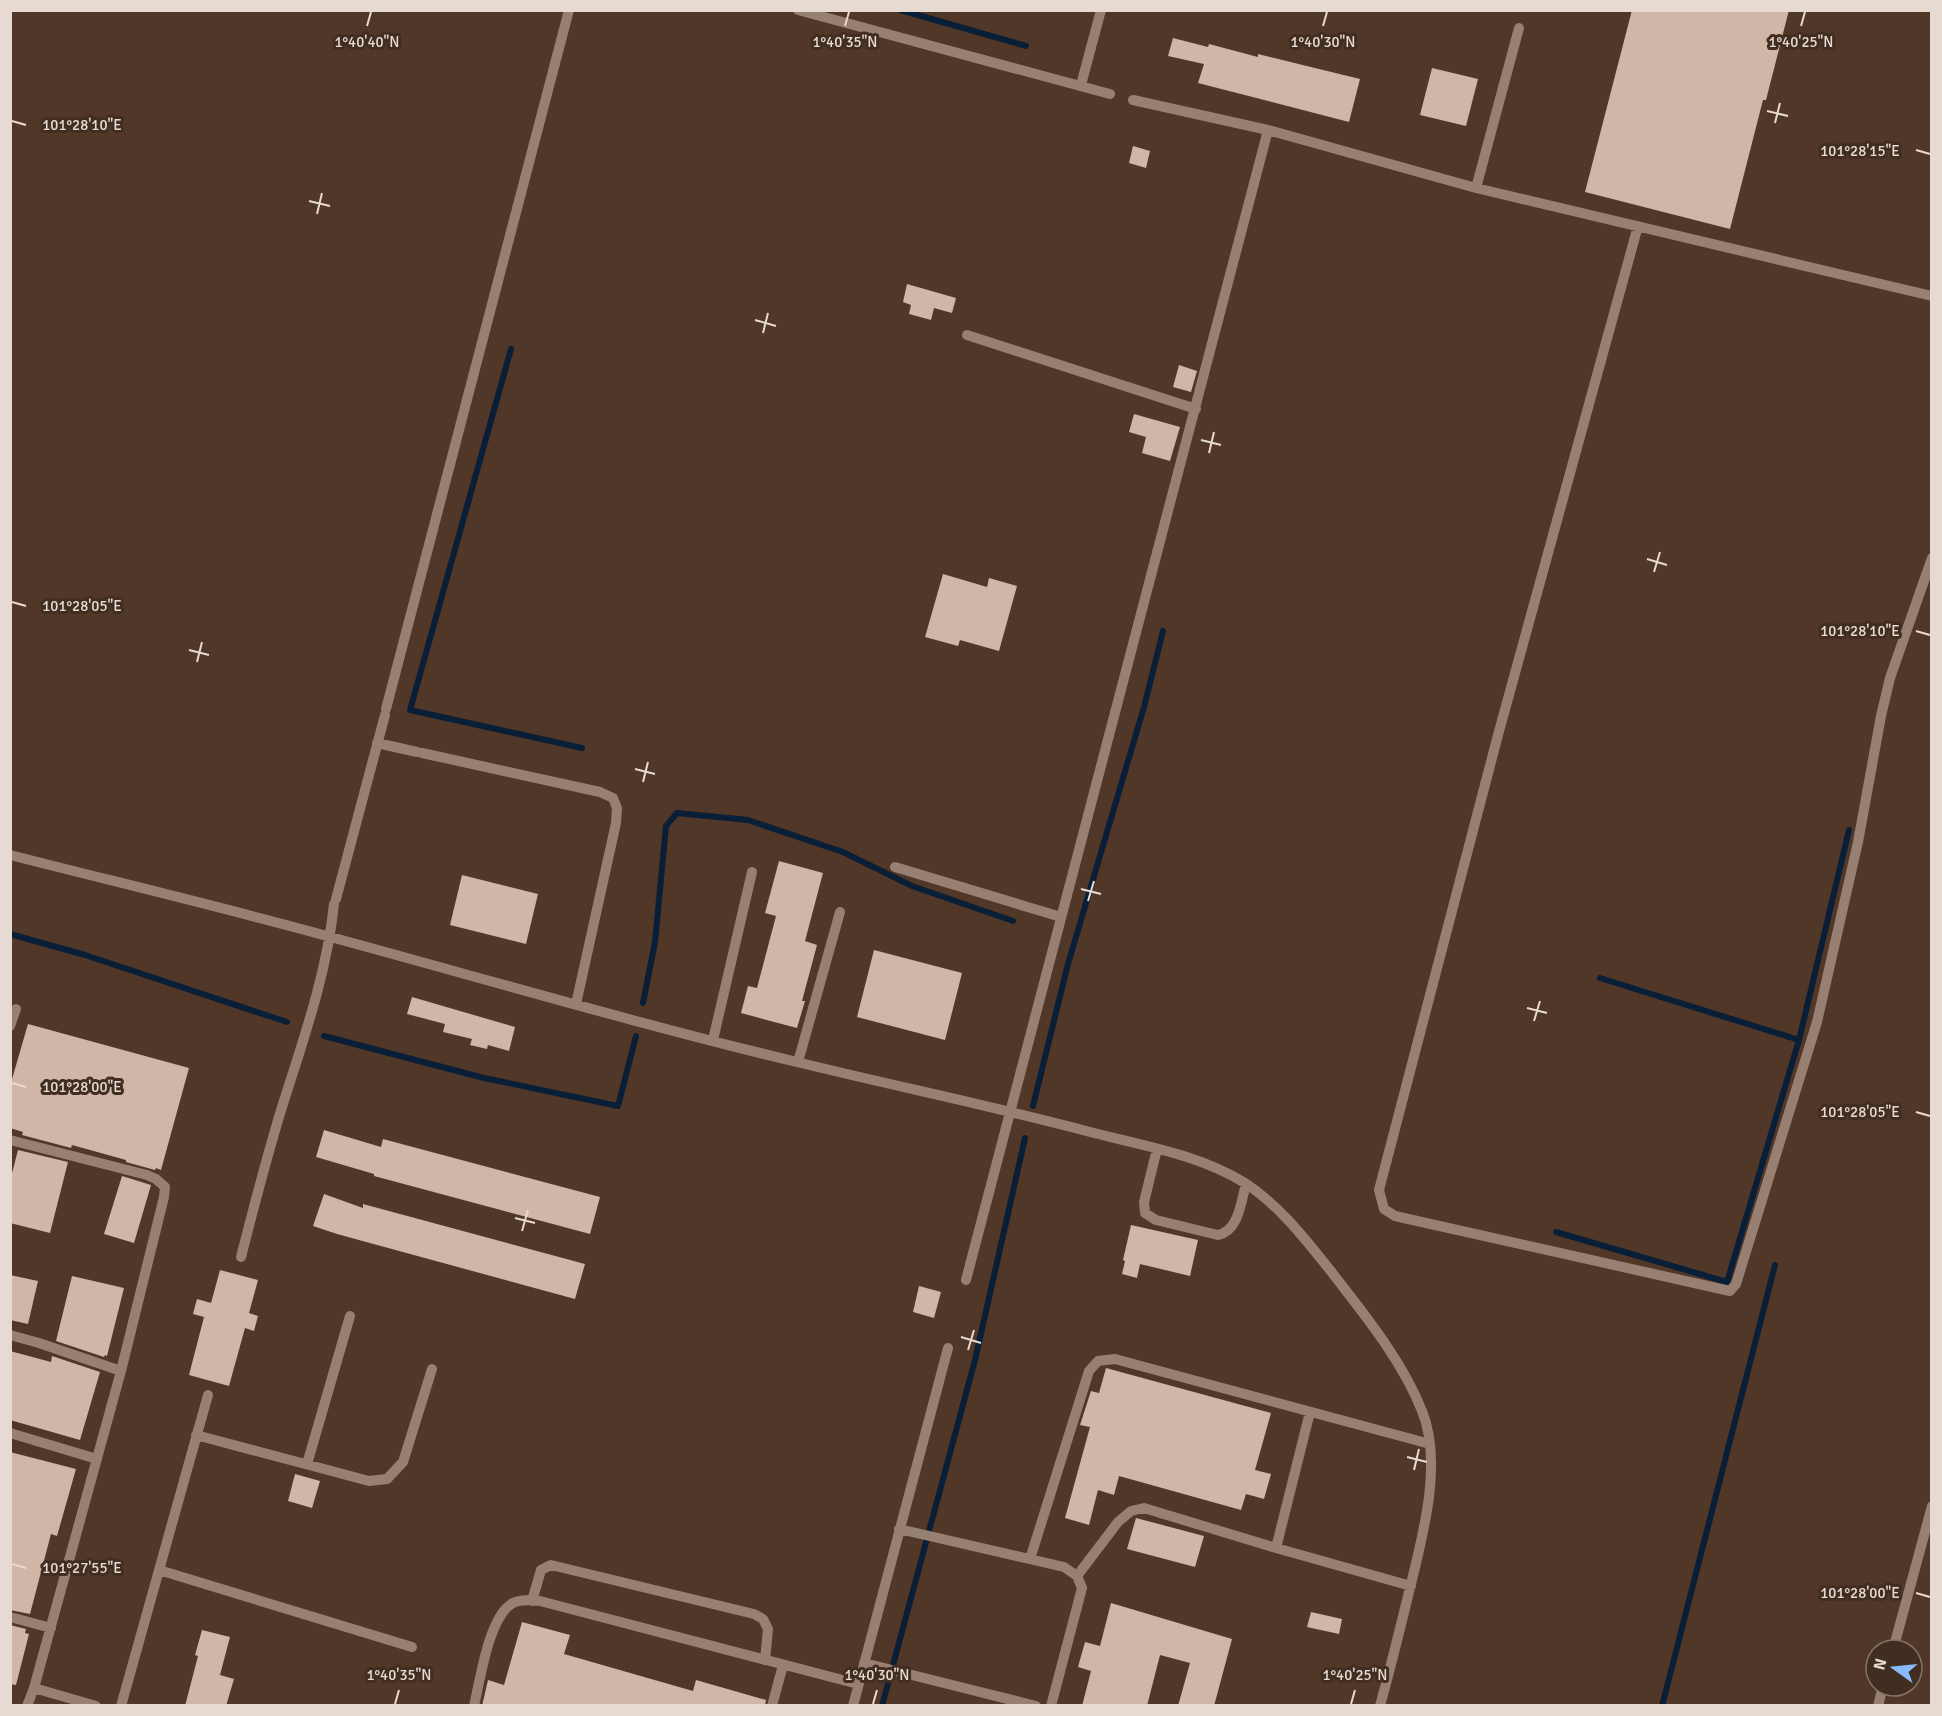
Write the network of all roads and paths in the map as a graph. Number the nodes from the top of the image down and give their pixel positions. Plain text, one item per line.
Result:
1 (569, 10) edge
2 (798, 10) edge
3 (1101, 10) edge
4 (1520, 28) dead end
5 (1081, 85) junction
6 (1110, 94) dead end
7 (1133, 100) dead end
8 (1268, 130) junction
9 (1476, 188) junction
10 (1638, 226) junction
11 (1932, 296) edge
12 (967, 335) dead end
13 (1196, 409) junction
14 (1932, 558) edge
15 (377, 743) junction
16 (10, 855) edge
17 (895, 867) dead end
18 (752, 872) dead end
19 (840, 912) dead end
20 (1061, 917) junction
21 (331, 937) junction
22 (576, 1004) junction
23 (15, 1009) dead end
24 (10, 1026) edge
25 (713, 1040) junction
26 (798, 1062) junction
27 (1010, 1111) junction
28 (10, 1140) edge
29 (1157, 1149) junction
30 (1246, 1184) junction
31 (241, 1257) dead end
32 (966, 1280) dead end
33 (350, 1316) dead end
34 (10, 1335) edge
35 (948, 1348) dead end
36 (432, 1369) dead end
37 (121, 1371) junction
38 (207, 1395) dead end
39 (1310, 1412) junction
40 (10, 1433) edge
41 (196, 1435) junction
42 (1430, 1444) junction
43 (97, 1459) junction
44 (307, 1464) junction
45 (1932, 1506) edge
46 (899, 1529) junction
47 (1276, 1548) junction
48 (1030, 1559) junction
49 (159, 1570) junction
50 (1077, 1576) junction
51 (1411, 1586) junction
52 (531, 1600) junction
53 (10, 1617) edge
54 (51, 1628) junction
55 (1896, 1638) edge
56 (412, 1647) dead end
57 (765, 1660) junction
58 (864, 1663) junction
59 (783, 1665) junction
60 (858, 1684) junction
61 (34, 1688) junction
62 (27, 1706) edge
63 (96, 1706) edge
64 (121, 1706) edge
65 (474, 1706) edge
66 (772, 1706) edge
67 (853, 1706) edge
68 (1036, 1706) edge
69 (1051, 1706) edge
70 (1380, 1706) edge

1 - 15 lane
2 - 5 lane
3 - 5 lane
4 - 9 lane
5 - 6 lane
7 - 8 lane
8 - 9 lane
8 - 13 lane
9 - 10 lane
10 - 11 lane
10 - 14 lane
12 - 13 lane
13 - 20 lane
15 - 21 lane
15 - 22 lane
16 - 21 lane
17 - 20 lane
18 - 25 lane
19 - 26 lane
20 - 27 lane
21 - 22 lane
21 - 31 lane
22 - 25 lane
23 - 24 lane
25 - 26 lane
26 - 27 lane
27 - 29 lane
27 - 32 lane
28 - 37 lane
29 - 30 lane
29 - 30 lane
30 - 42 lane
33 - 44 lane
34 - 37 lane
35 - 46 lane
36 - 44 lane
37 - 43 lane
38 - 41 lane
39 - 42 lane
39 - 47 lane
39 - 48 lane
40 - 43 lane
41 - 44 lane
41 - 49 lane
42 - 51 lane
43 - 54 lane
45 - 55 lane
46 - 48 lane
46 - 58 lane
47 - 50 lane
47 - 51 lane
48 - 50 lane
49 - 56 lane
49 - 64 lane
50 - 69 lane
51 - 70 lane
52 - 57 lane
52 - 57 lane
52 - 65 lane
53 - 54 lane
54 - 61 lane
57 - 59 lane
58 - 60 lane
58 - 68 lane
59 - 60 lane
59 - 66 lane
60 - 67 lane
61 - 62 lane
61 - 63 lane

